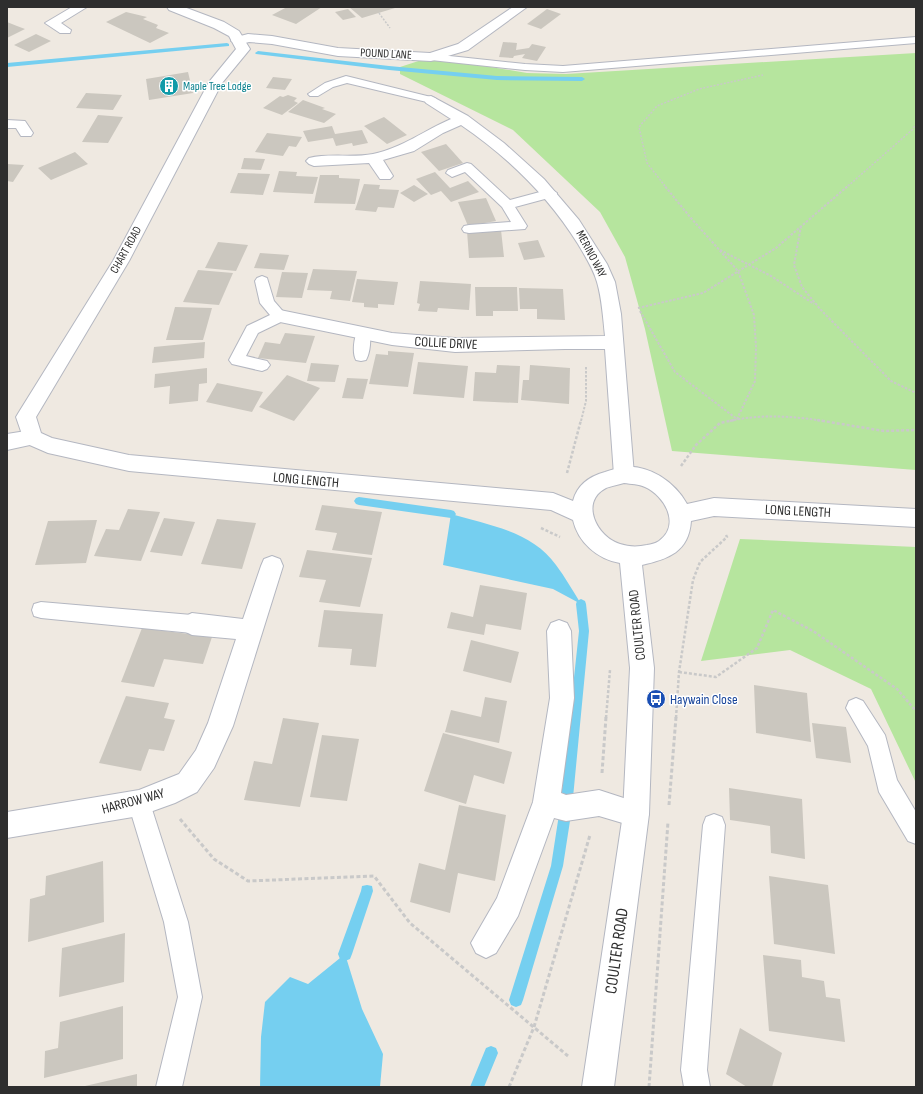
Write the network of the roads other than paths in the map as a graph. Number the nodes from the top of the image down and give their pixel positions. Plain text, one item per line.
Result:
1 (81, 7) edge
2 (173, 7) edge
3 (520, 7) edge
4 (65, 30) dead end
5 (916, 40) edge
6 (238, 41) junction
7 (432, 57) junction
8 (314, 94) dead end
9 (431, 100) joint
10 (463, 118) junction
11 (7, 124) edge
12 (26, 133) dead end
13 (374, 158) junction
14 (314, 161) dead end
15 (452, 173) dead end
16 (385, 176) dead end
17 (551, 193) junction
18 (507, 205) junction
19 (469, 229) dead end
20 (262, 281) dead end
21 (280, 316) junction
22 (363, 334) junction
23 (614, 343) junction
24 (361, 356) dead end
25 (262, 365) dead end
26 (32, 438) junction
27 (7, 442) edge
28 (624, 475) junction
29 (581, 514) junction
30 (680, 514) junction
31 (916, 518) edge
32 (630, 556) junction
33 (272, 566) dead end
34 (41, 610) dead end
35 (192, 624) joint
36 (250, 630) junction
37 (559, 631) dead end
38 (856, 708) dead end
39 (150, 799) junction
40 (546, 802) junction
41 (636, 814) junction
42 (714, 825) dead end
43 (7, 826) edge
44 (916, 833) edge
45 (486, 943) dead end
46 (599, 1085) edge
47 (169, 1087) edge
48 (697, 1087) edge

1 - 4 street
2 - 6 street
3 - 7 street, POUND LANE
5 - 7 lane
6 - 7 street, POUND LANE
6 - 26 street, CHART ROAD
8 - 9 lane
9 - 10 street, MERINO WAY
10 - 13 street
10 - 17 street, MERINO WAY
11 - 12 street
13 - 14 street
13 - 16 street
15 - 18 lane
17 - 18 lane
17 - 23 street, MERINO WAY
18 - 19 lane
20 - 21 lane
21 - 22 street, COLLIE DRIVE
21 - 25 lane
22 - 23 street, COLLIE DRIVE
22 - 24 lane
23 - 28 street, MERINO WAY
26 - 27 street
26 - 29 street, LONG LENGTH
28 - 29 street
28 - 30 street
29 - 32 street
30 - 31 street, LONG LENGTH
30 - 32 street
32 - 41 street, COULTER ROAD
33 - 36 street, HARROW WAY
34 - 35 lane
35 - 36 street
36 - 39 street, HARROW WAY
37 - 40 street
38 - 44 lane
39 - 43 street, HARROW WAY
39 - 47 lane
40 - 41 street
40 - 45 street
41 - 46 street, COULTER ROAD
42 - 48 lane

